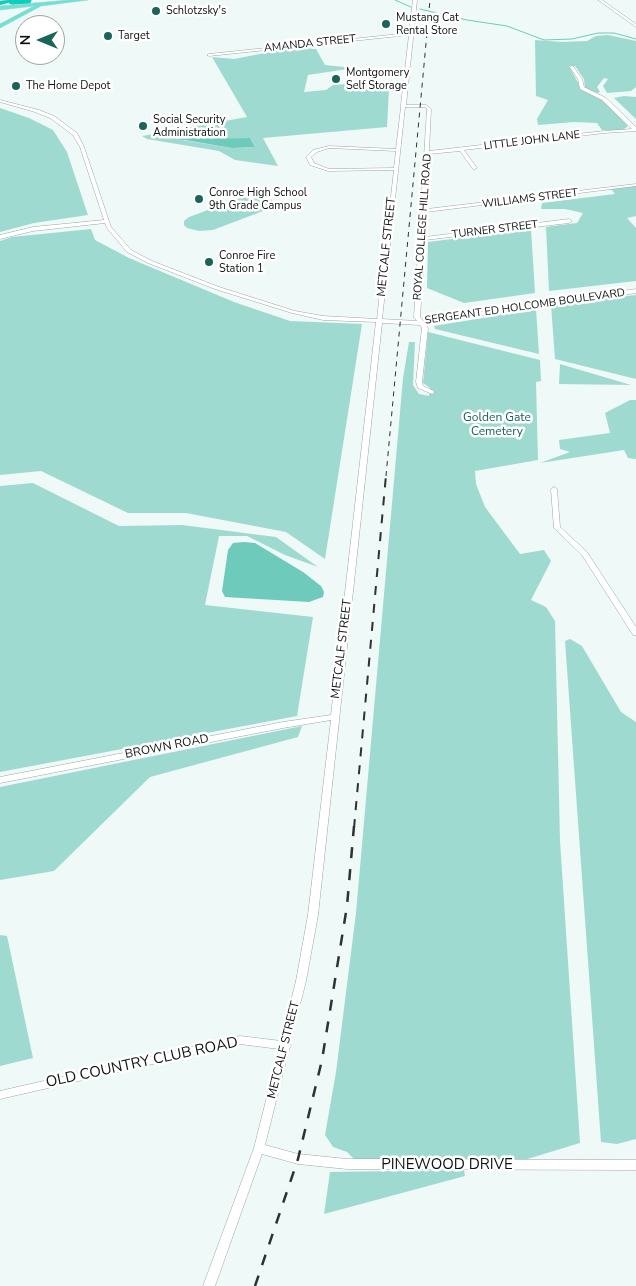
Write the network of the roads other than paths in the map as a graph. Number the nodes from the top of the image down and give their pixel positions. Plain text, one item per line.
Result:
1 (38, 0) edge
2 (51, 0) edge
3 (82, 0) edge
4 (415, 0) edge
5 (600, 0) edge
6 (0, 2) edge
7 (28, 3) edge
8 (44, 4) junction
9 (0, 9) edge
10 (9, 15) junction
11 (0, 20) edge
12 (0, 26) edge
13 (636, 26) edge
14 (410, 34) junction
15 (210, 55) dead end
16 (572, 67) dead end
17 (0, 101) edge
18 (402, 106) junction
19 (636, 130) edge
20 (397, 150) junction
21 (462, 150) junction
22 (428, 153) junction
23 (474, 168) dead end
24 (395, 169) junction
25 (636, 185) edge
26 (424, 212) junction
27 (107, 221) junction
28 (569, 221) dead end
29 (0, 237) edge
30 (421, 239) junction
31 (636, 291) edge
32 (379, 321) junction
33 (422, 323) junction
34 (432, 392) dead end
35 (554, 489) dead end
36 (636, 633) edge
37 (334, 718) junction
38 (0, 780) edge
39 (286, 1046) junction
40 (0, 1095) edge
41 (260, 1148) junction
42 (636, 1165) edge
43 (209, 1286) edge

1 - 7 main road
2 - 8 main road
3 - 8 main road
4 - 14 street, METCALF STREET
5 - 13 street
6 - 7 highway, bridge
7 - 8 main road
7 - 9 main road
7 - 10 main road
8 - 12 main road
9 - 10 main road
10 - 11 main road
14 - 15 street, AMANDA STREET
14 - 18 street, METCALF STREET
16 - 19 street
17 - 27 street, SERGEANT ED HOLCOMB BOULEVARD
18 - 20 street, METCALF STREET
18 - 22 street, ROYAL COLLEGE HILL ROAD
19 - 21 street, LITTLE JOHN LANE
20 - 24 street, METCALF STREET
20 - 24 street
21 - 22 street, LITTLE JOHN LANE
21 - 23 street
22 - 26 street, ROYAL COLLEGE HILL ROAD
24 - 32 street, METCALF STREET
25 - 26 street, WILLIAMS STREET
26 - 30 street, ROYAL COLLEGE HILL ROAD
27 - 29 street
27 - 32 street, SERGEANT ED HOLCOMB BOULEVARD
28 - 30 street, TURNER STREET
30 - 33 street, ROYAL COLLEGE HILL ROAD
31 - 33 street, SERGEANT ED HOLCOMB BOULEVARD
32 - 33 street, SERGEANT ED HOLCOMB BOULEVARD
32 - 37 street, METCALF STREET
33 - 34 street, ROYAL COLLEGE HILL ROAD
35 - 36 street
37 - 38 street, BROWN ROAD
37 - 39 street, METCALF STREET
39 - 40 street, OLD COUNTRY CLUB ROAD
39 - 41 street, METCALF STREET
41 - 42 street, PINEWOOD DRIVE
41 - 43 street, METCALF STREET

